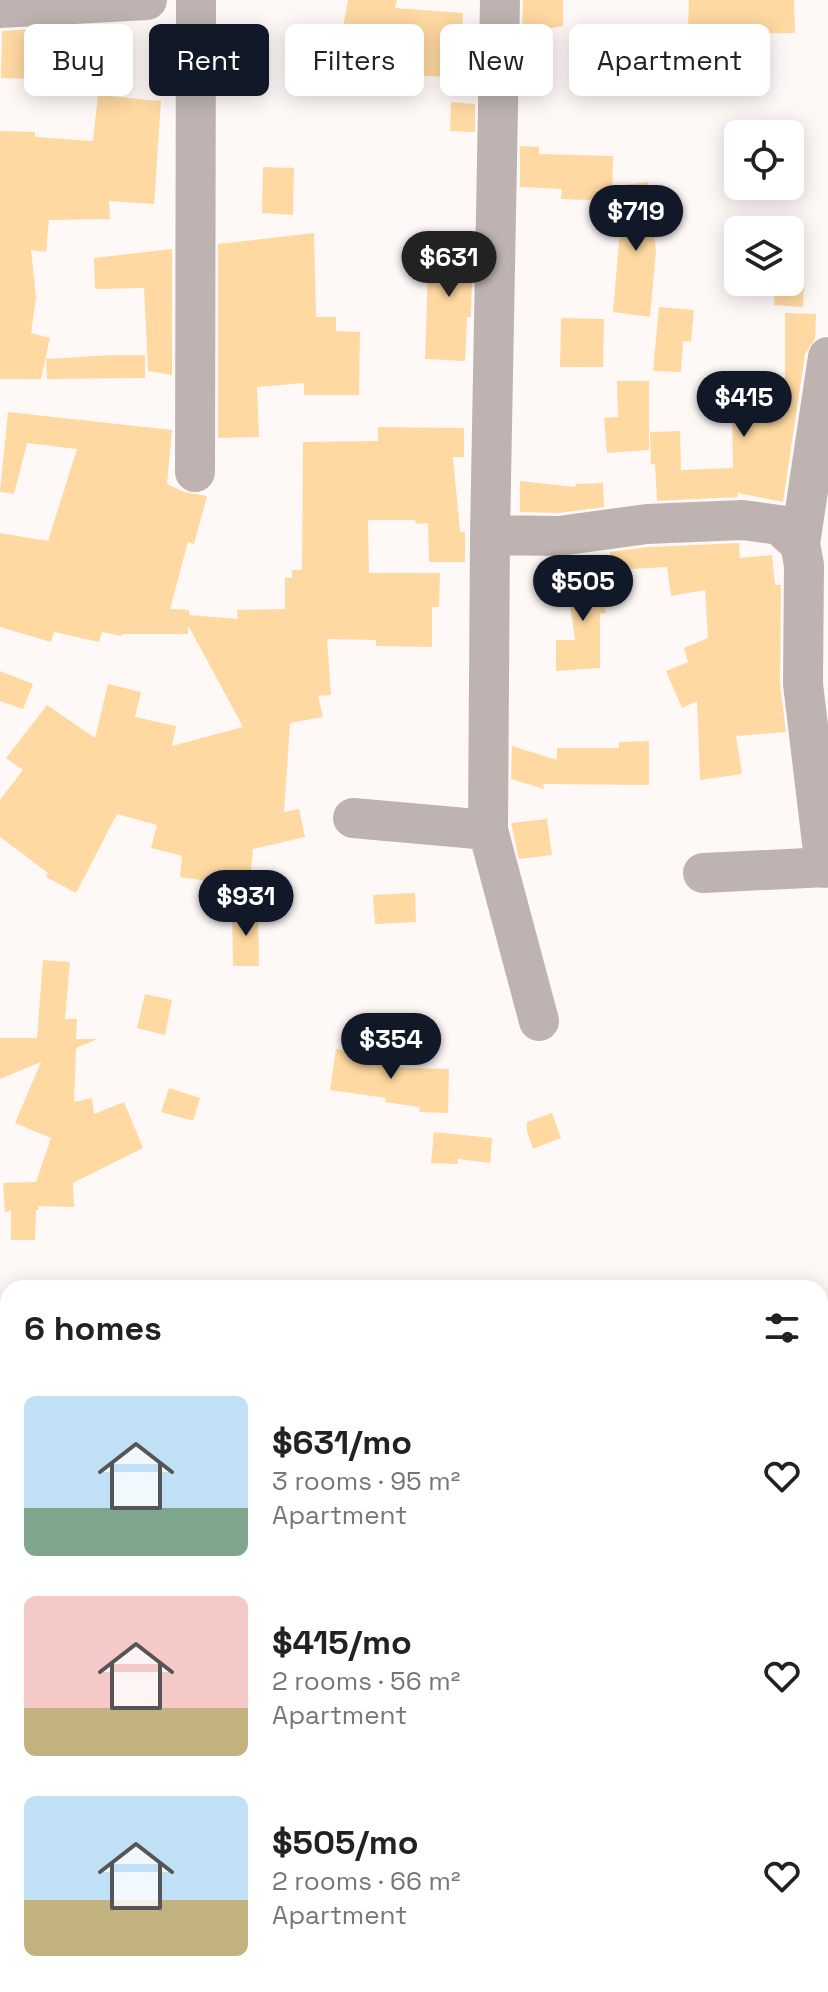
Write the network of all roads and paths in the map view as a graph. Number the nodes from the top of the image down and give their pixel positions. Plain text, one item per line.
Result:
1 (147, 0) edge
2 (196, 0) edge
3 (500, 0) edge
4 (0, 8) edge
5 (828, 357) edge
6 (195, 472) dead end
7 (490, 535) junction
8 (800, 544) junction
9 (353, 818) dead end
10 (488, 830) junction
11 (827, 868) edge
12 (703, 873) dead end
13 (539, 1021) dead end

1 - 4 street
2 - 6 street
3 - 7 street
5 - 8 street
7 - 8 street
7 - 10 street
8 - 11 street
9 - 10 street
10 - 13 street
11 - 12 street

